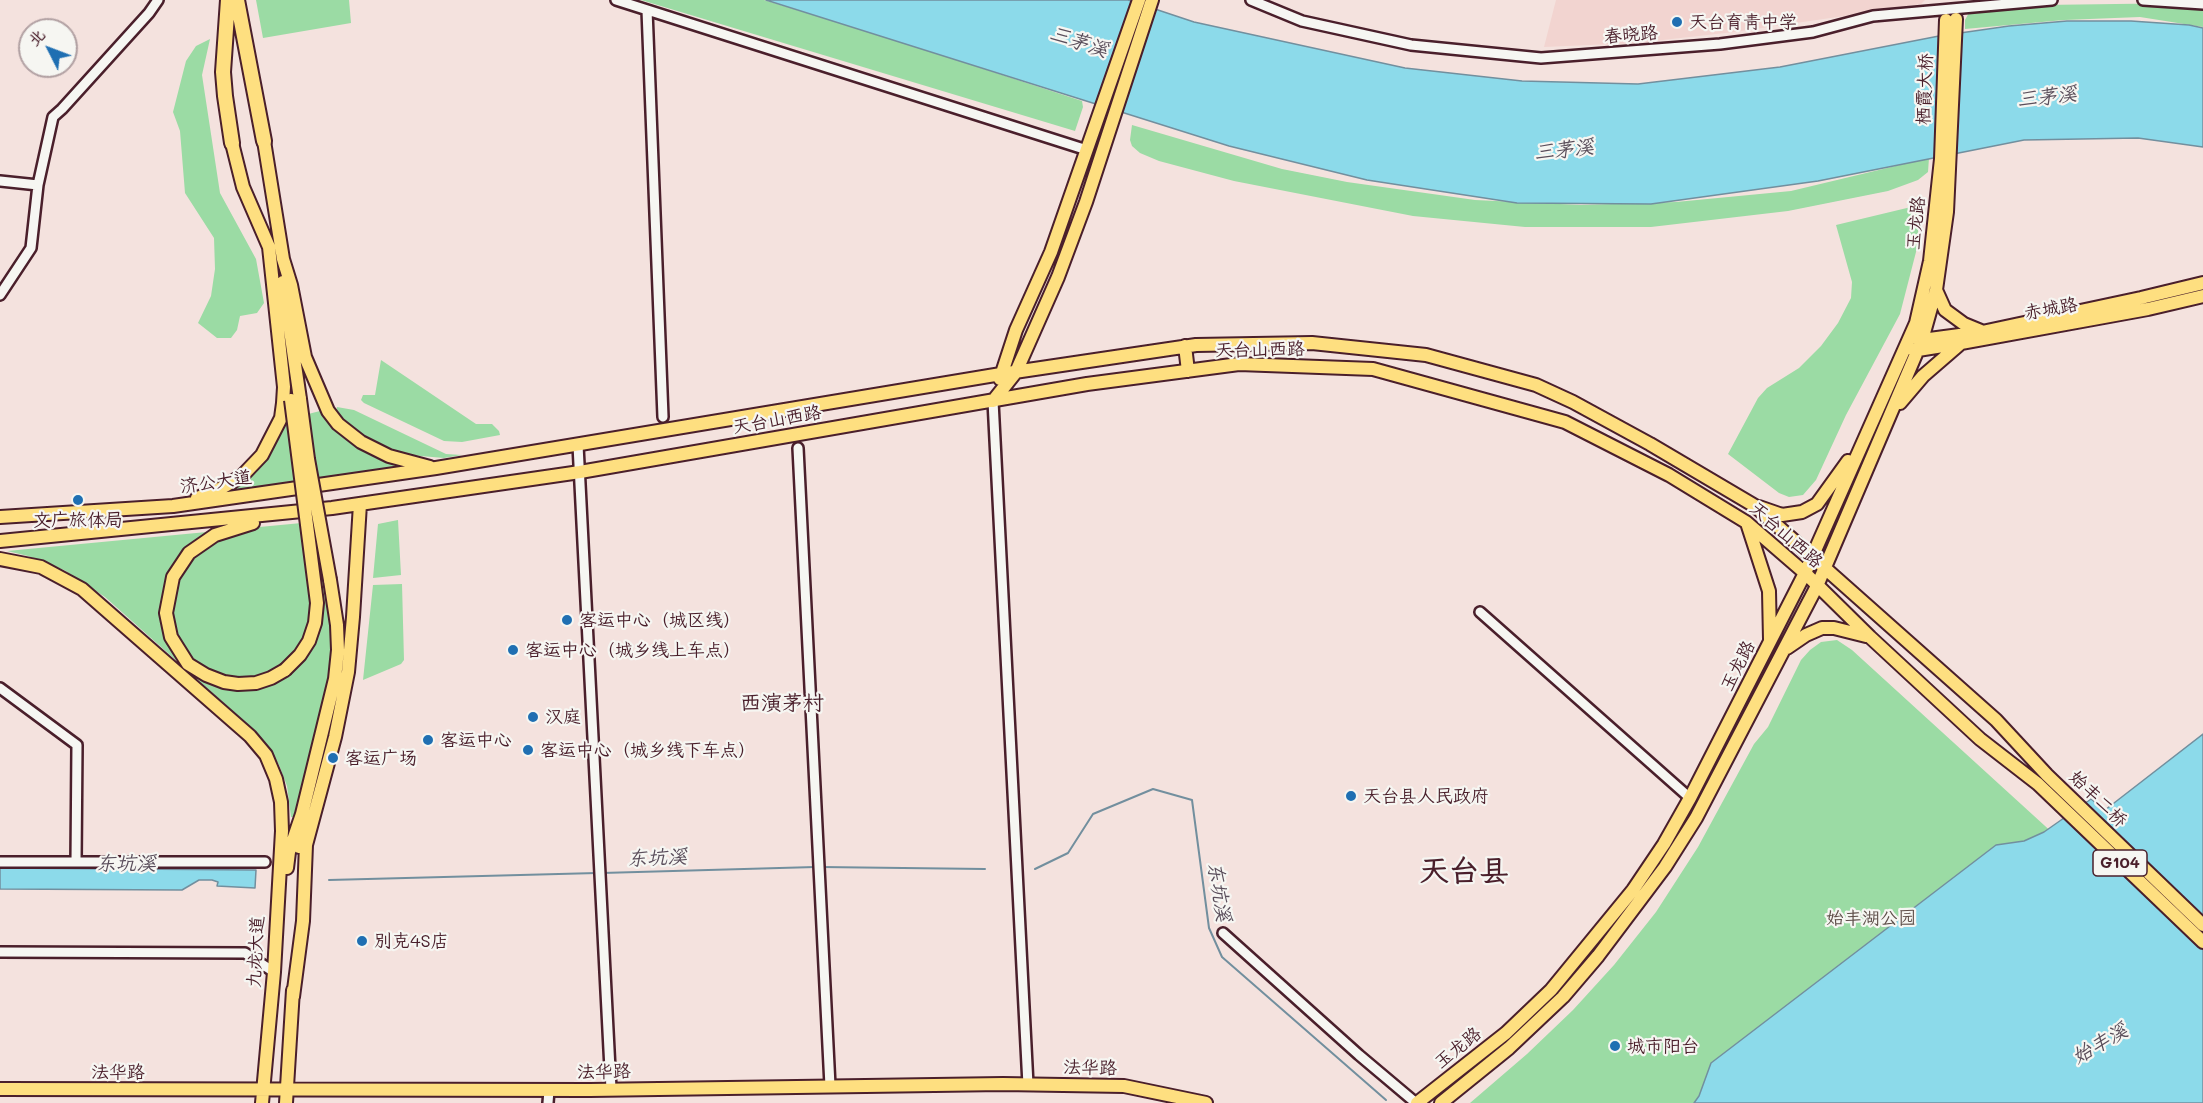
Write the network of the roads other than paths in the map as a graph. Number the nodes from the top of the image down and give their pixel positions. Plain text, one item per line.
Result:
1 (158, 0) edge
2 (228, 0) edge
3 (237, 0) edge
4 (616, 0) edge
5 (1140, 0) edge
6 (1152, 0) edge
7 (1251, 0) edge
8 (2052, 0) edge
9 (2143, 0) edge
10 (2190, 2) edge
11 (2203, 4) edge
12 (647, 10) junction
13 (1951, 10) edge
14 (1105, 121) junction
15 (264, 141) joint
16 (232, 143) joint
17 (1087, 150) junction
18 (1946, 158) junction
19 (0, 182) edge
20 (38, 185) junction
21 (277, 260) junction
22 (2203, 283) edge
23 (1936, 290) junction
24 (0, 295) edge
25 (2203, 296) edge
26 (1982, 332) junction
27 (1914, 343) junction
28 (1961, 343) junction
29 (1185, 346) junction
30 (1377, 350) junction
31 (1373, 369) junction
32 (1188, 371) junction
33 (1016, 372) junction
34 (1001, 374) junction
35 (292, 401) junction
36 (993, 401) junction
37 (1892, 412) junction
38 (663, 417) dead end
39 (1867, 432) junction
40 (578, 445) junction
41 (798, 448) dead end
42 (436, 468) junction
43 (580, 472) junction
44 (360, 504) junction
45 (1755, 506) junction
46 (173, 507) junction
47 (48, 515) junction
48 (273, 516) junction
49 (0, 517) edge
50 (1746, 522) junction
51 (48, 538) junction
52 (0, 542) edge
53 (1812, 556) junction
54 (0, 559) edge
55 (1823, 569) junction
56 (1805, 573) junction
57 (1817, 586) junction
58 (1480, 612) dead end
59 (1870, 637) junction
60 (1769, 645) junction
61 (1786, 648) junction
62 (0, 688) edge
63 (2042, 779) junction
64 (1690, 798) junction
65 (302, 814) junction
66 (0, 862) edge
67 (76, 862) junction
68 (265, 862) dead end
69 (2203, 925) edge
70 (1223, 933) dead end
71 (2203, 942) edge
72 (0, 952) edge
73 (274, 972) junction
74 (293, 997) junction
75 (1028, 1085) junction
76 (830, 1086) junction
77 (0, 1089) edge
78 (611, 1089) junction
79 (287, 1090) junction
80 (262, 1097) edge
81 (548, 1097) edge
82 (286, 1103) edge
83 (1206, 1103) edge
84 (1417, 1103) edge
85 (1441, 1103) edge

1 - 20 street
2 - 16 highway
3 - 15 highway
4 - 12 street
5 - 14 main road
6 - 14 main road
7 - 13 street, 春晓路
8 - 13 street, 春晓路
9 - 10 street
10 - 11 street
12 - 17 street
12 - 38 street
13 - 18 main road, 栖霞大桥
14 - 17 main road
14 - 33 main road
15 - 21 main road
16 - 21 main road
17 - 34 main road
18 - 23 main road, 玉龙路
18 - 27 main road, 玉龙路
19 - 20 street
20 - 24 street
21 - 35 main road
21 - 35 main road
21 - 35 main road
21 - 42 main road
22 - 26 main road, 赤城路
23 - 26 main road
23 - 27 main road, 玉龙路
25 - 28 main road, 赤城路
26 - 27 main road, 赤城路
27 - 28 main road, 赤城路
27 - 37 main road, 玉龙路
27 - 39 main road, 玉龙路
28 - 37 main road
29 - 30 main road, 天台山西路
29 - 32 main road
29 - 33 main road, 天台山西路
30 - 31 main road
30 - 45 main road, 天台山西路
31 - 32 main road, 天台山西路
31 - 50 main road, 天台山西路
32 - 36 main road, 天台山西路
33 - 34 main road, 天台山西路
33 - 36 main road
34 - 36 main road
34 - 40 main road, 天台山西路
35 - 46 main road
35 - 48 main road, bridge
35 - 65 main road, bridge
36 - 43 main road, 天台山西路
36 - 75 street
37 - 55 main road, 玉龙路
39 - 45 main road
39 - 53 main road, 玉龙路
40 - 42 main road, 天台山西路
40 - 43 street
41 - 76 street
42 - 46 main road, 济公大道
43 - 44 main road, 天台山西路
43 - 78 street
44 - 48 main road, 济公大道
44 - 74 main road
45 - 53 main road, 天台山西路
46 - 47 main road, 济公大道
47 - 49 main road, 济公大道
47 - 51 main road
48 - 51 main road, 济公大道
50 - 56 main road, 天台山西路
50 - 60 main road
51 - 52 main road, 济公大道
53 - 55 main road, 天台山西路
53 - 56 main road, 玉龙路
54 - 73 main road, 九龙大道
55 - 57 main road, 玉龙路
55 - 63 main road, 天台山西路
56 - 57 main road, 天台山西路
56 - 60 main road, 玉龙路
57 - 59 main road, 天台山西路
57 - 61 main road, 玉龙路
58 - 64 street
59 - 61 main road
59 - 63 main road, 天台山西路
60 - 64 main road, 玉龙路
61 - 85 main road, 玉龙路
62 - 67 street
63 - 69 main road, 始丰二桥 / G104
63 - 71 main road, 始丰二桥 / G104
64 - 84 main road, 玉龙路
65 - 73 main road
65 - 74 main road
66 - 67 street
67 - 68 street
70 - 84 street
72 - 73 street
73 - 80 main road, 九龙大道
74 - 79 main road
75 - 76 main road, 法华路
75 - 83 main road, 法华路
76 - 78 main road, 法华路
77 - 80 main road, 法华路
78 - 81 main road, 法华路
79 - 80 main road, 法华路
79 - 81 main road, 法华路
79 - 82 main road

